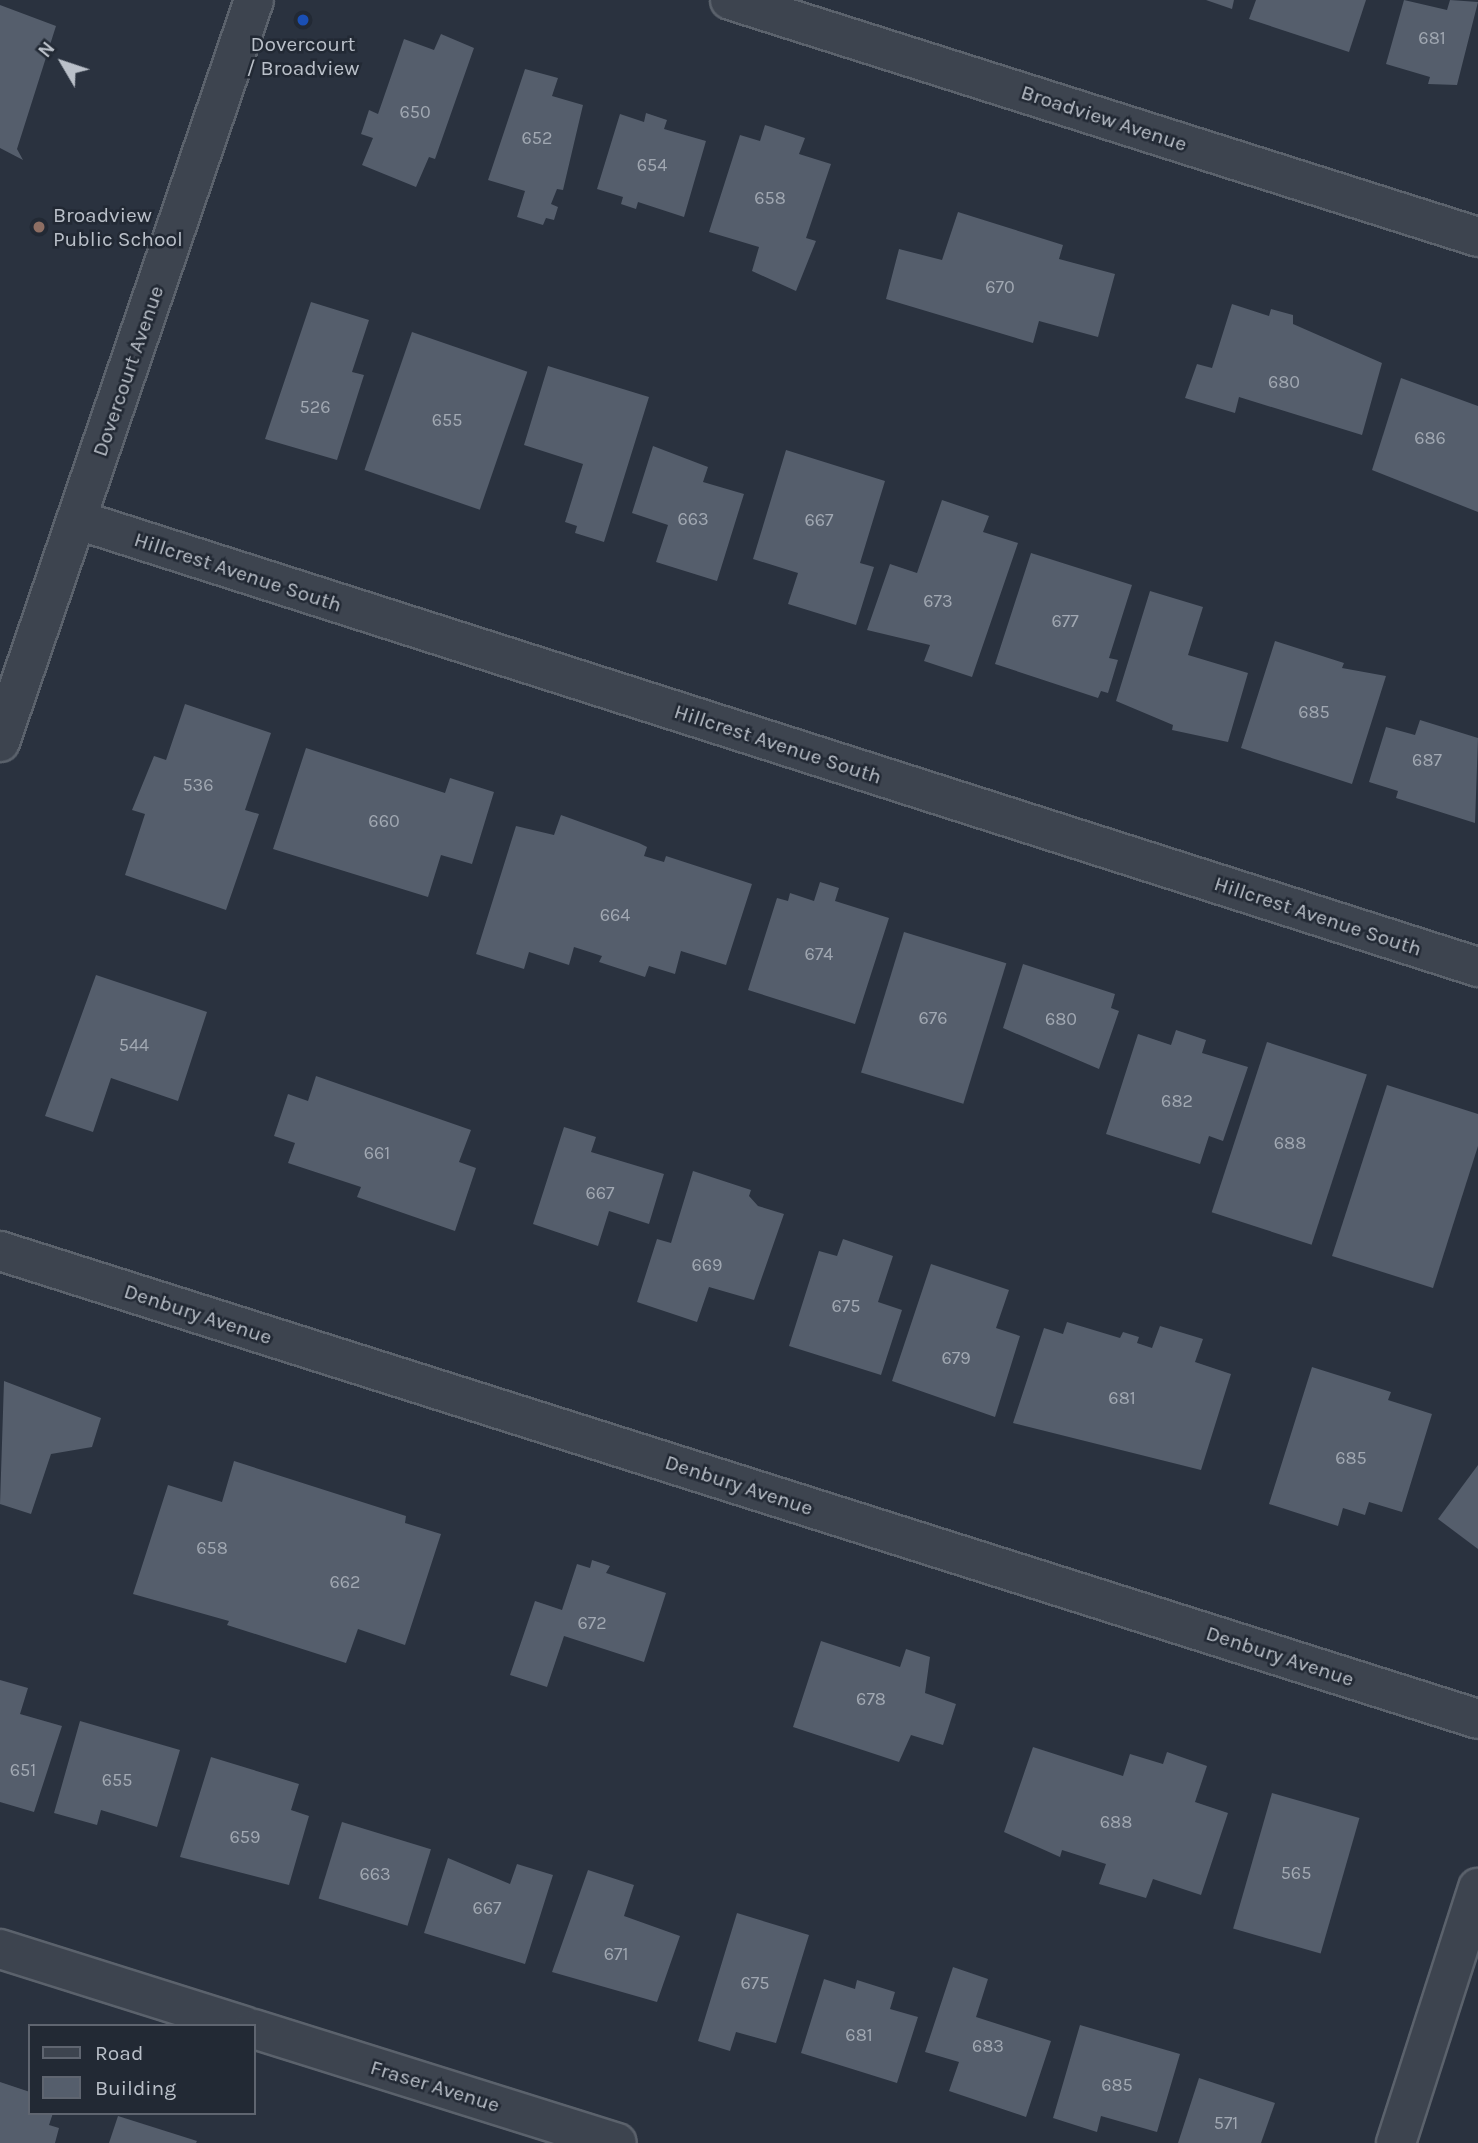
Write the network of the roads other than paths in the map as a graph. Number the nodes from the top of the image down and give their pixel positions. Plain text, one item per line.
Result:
1 (254, 0) edge
2 (730, 0) edge
3 (1478, 237) edge
4 (78, 520) junction
5 (0, 742) edge
6 (1478, 967) edge
7 (0, 1251) edge
8 (1478, 1719) edge
9 (1478, 1888) edge
10 (0, 1949) edge
11 (238, 2024) edge
12 (256, 2030) edge
13 (617, 2143) edge
14 (1396, 2143) edge

1 - 4 street, Dovercourt Avenue
2 - 3 street, Broadview Avenue
4 - 5 street, Dovercourt Avenue
4 - 6 street, Hillcrest Avenue South
7 - 8 street, Denbury Avenue
9 - 14 street
10 - 11 street
12 - 13 street, Fraser Avenue

